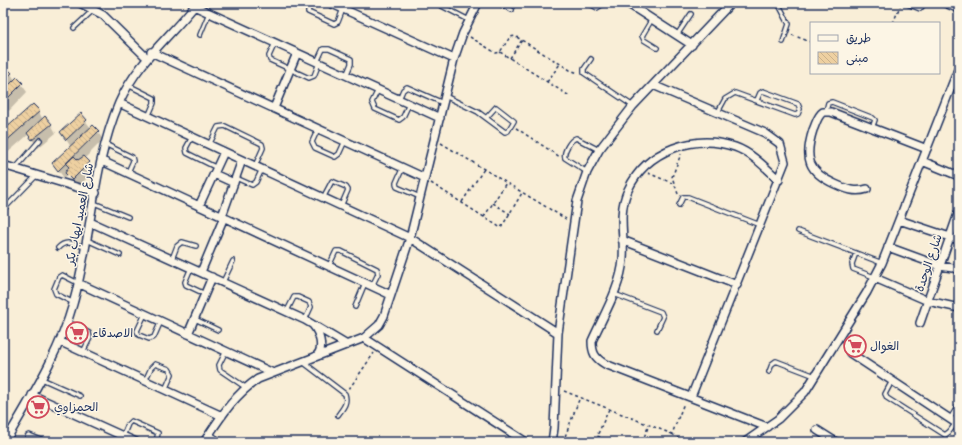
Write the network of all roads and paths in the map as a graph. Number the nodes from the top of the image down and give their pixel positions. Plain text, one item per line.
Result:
1 (80, 3) edge
2 (310, 3) edge
3 (436, 3) edge
4 (477, 3) edge
5 (499, 3) edge
6 (588, 3) edge
7 (605, 3) edge
8 (627, 3) edge
9 (732, 3) edge
10 (778, 3) edge
11 (901, 3) edge
12 (905, 3) edge
13 (925, 3) edge
14 (946, 3) edge
15 (334, 4) edge
16 (196, 5) edge
17 (94, 6) edge
18 (343, 9) junction
19 (959, 9) edge
20 (512, 10) dead end
21 (209, 13) junction
22 (691, 14) dead end
23 (652, 19) junction
24 (469, 20) junction
25 (893, 22) edge
26 (74, 28) dead end
27 (463, 33) junction
28 (786, 33) junction
29 (200, 35) dead end
30 (678, 35) junction
31 (522, 40) junction
32 (783, 42) dead end
33 (810, 42) edge
34 (275, 43) junction
35 (692, 44) junction
36 (657, 48) dead end
37 (500, 52) junction
38 (297, 53) junction
39 (149, 55) junction
40 (510, 58) junction
41 (454, 59) junction
42 (592, 59) dead end
43 (318, 63) junction
44 (560, 64) junction
45 (959, 67) edge
46 (290, 70) junction
47 (584, 71) junction
48 (346, 76) junction
49 (547, 82) junction
50 (128, 85) junction
51 (653, 85) junction
52 (378, 90) junction
53 (571, 97) dead end
54 (444, 99) junction
55 (398, 100) junction
56 (757, 100) junction
57 (119, 103) junction
58 (409, 104) junction
59 (633, 106) junction
60 (274, 108) junction
61 (718, 112) junction
62 (148, 116) junction
63 (440, 118) junction
64 (486, 118) junction
65 (511, 125) junction
66 (318, 128) junction
67 (192, 137) junction
68 (434, 139) junction
69 (40, 140) dead end
70 (345, 141) junction
71 (686, 143) junction
72 (105, 144) junction
73 (209, 145) junction
74 (927, 149) junction
75 (599, 150) junction
76 (224, 152) junction
77 (565, 158) junction
78 (242, 160) junction
79 (102, 161) junction
80 (922, 161) junction
81 (3, 165) edge
82 (403, 167) junction
83 (258, 168) junction
84 (15, 169) junction
85 (484, 169) junction
86 (641, 170) junction
87 (215, 171) junction
88 (128, 172) junction
89 (587, 172) junction
90 (37, 175) junction
91 (959, 176) edge
92 (425, 178) junction
93 (235, 180) junction
94 (779, 180) junction
95 (506, 183) junction
96 (673, 183) junction
97 (867, 189) dead end
98 (522, 192) junction
99 (96, 193) junction
100 (420, 197) junction
101 (323, 198) junction
102 (682, 199) junction
103 (94, 203) junction
104 (462, 203) junction
105 (493, 203) junction
106 (680, 205) dead end
107 (199, 206) junction
108 (340, 206) junction
109 (4, 209) edge
110 (959, 210) edge
111 (510, 214) junction
112 (128, 217) dead end
113 (223, 217) junction
114 (484, 217) junction
115 (899, 220) junction
116 (90, 222) junction
117 (573, 223) junction
118 (761, 225) junction
119 (798, 232) dead end
120 (410, 238) junction
121 (950, 238) junction
122 (622, 240) junction
123 (959, 240) edge
124 (86, 244) junction
125 (196, 246) dead end
126 (58, 248) dead end
127 (888, 248) junction
128 (856, 254) junction
129 (120, 255) dead end
130 (172, 259) junction
131 (233, 261) dead end
132 (882, 263) junction
133 (329, 266) junction
134 (940, 266) junction
135 (192, 268) junction
136 (959, 269) edge
137 (201, 272) junction
138 (212, 277) junction
139 (875, 278) junction
140 (223, 282) junction
141 (78, 283) junction
142 (369, 284) junction
143 (737, 285) junction
144 (613, 293) junction
145 (205, 294) junction
146 (391, 295) junction
147 (928, 301) junction
148 (74, 303) junction
149 (355, 307) dead end
150 (959, 308) edge
151 (287, 312) junction
152 (145, 314) junction
153 (195, 319) junction
154 (161, 321) junction
155 (308, 321) junction
156 (68, 322) junction
157 (920, 323) dead end
158 (218, 330) dead end
159 (657, 330) dead end
160 (558, 333) junction
161 (188, 334) junction
162 (364, 338) junction
163 (61, 342) junction
164 (347, 345) junction
165 (378, 347) junction
166 (226, 351) junction
167 (83, 352) junction
168 (850, 353) dead end
169 (316, 356) junction
170 (303, 361) junction
171 (271, 372) junction
172 (769, 372) dead end
173 (815, 376) junction
174 (42, 379) junction
175 (145, 381) junction
176 (892, 381) junction
177 (246, 387) junction
178 (556, 388) junction
179 (165, 390) junction
180 (345, 394) junction
181 (32, 395) junction
182 (80, 396) dead end
183 (580, 397) junction
184 (689, 397) junction
185 (959, 404) edge
186 (609, 409) junction
187 (338, 415) dead end
188 (222, 416) junction
189 (955, 422) edge
190 (649, 425) junction
191 (767, 427) junction
192 (817, 430) dead end
193 (210, 434) junction
194 (672, 434) junction
195 (123, 436) junction
196 (29, 437) dead end
197 (5, 442) edge
198 (41, 442) edge
199 (136, 442) edge
200 (156, 442) edge
201 (204, 442) edge
202 (223, 442) edge
203 (526, 442) edge
204 (552, 442) edge
205 (563, 442) edge
206 (612, 442) edge
207 (642, 442) edge
208 (684, 442) edge
209 (745, 442) edge
210 (836, 442) edge

1 - 17 street
2 - 18 lane
3 - 24 lane
4 - 24 street
5 - 20 lane
6 - 7 lane
8 - 23 street
9 - 35 street
10 - 28 lane
11 - 25 path
12 - 13 lane
14 - 19 street
15 - 18 street
16 - 21 street
16 - 39 street, شارع العميد ايهاب بكر
17 - 26 lane
17 - 39 street
18 - 41 street
21 - 29 lane
21 - 34 street
22 - 30 lane
23 - 30 street
23 - 36 lane
24 - 27 street
27 - 37 path
27 - 41 street
28 - 32 lane
28 - 33 path
30 - 35 street
31 - 37 path
31 - 40 path
31 - 44 path
34 - 38 street
34 - 46 lane
35 - 51 street
37 - 40 path
38 - 43 street
38 - 46 street
39 - 50 street, شارع العميد ايهاب بكر
39 - 60 street
40 - 49 path
41 - 54 street
42 - 47 lane
43 - 46 lane
43 - 48 street
43 - 48 lane
44 - 47 path
44 - 49 path
45 - 74 street
46 - 60 street
47 - 59 lane
48 - 52 street
49 - 53 path
50 - 57 street, شارع العميد ايهاب بكر
50 - 62 lane
51 - 59 street
51 - 61 street
52 - 55 street
52 - 58 lane
54 - 55 lane
54 - 63 street
54 - 64 lane
55 - 58 street
56 - 56 lane
56 - 61 lane
57 - 62 street
57 - 72 street, شارع العميد ايهاب بكر
58 - 63 street
59 - 75 street
60 - 66 street
61 - 94 street
62 - 67 street
63 - 68 street
64 - 65 lane
64 - 65 lane
65 - 77 path
66 - 70 street
66 - 70 lane
67 - 73 street
67 - 87 lane
68 - 85 path
68 - 92 street
69 - 84 lane
70 - 82 street
71 - 86 street
71 - 94 street
71 - 96 path
72 - 79 street, شارع العميد ايهاب بكر
72 - 88 lane
73 - 76 street
73 - 83 lane
74 - 80 street
74 - 97 street
75 - 77 lane
75 - 89 street
76 - 78 street
76 - 87 street
77 - 89 lane
78 - 83 street
78 - 93 street
79 - 88 street
79 - 99 street, شارع العميد ايهاب بكر
80 - 91 street
80 - 115 street
81 - 84 street
82 - 92 street
82 - 100 lane
83 - 93 lane
83 - 101 street
84 - 90 street
85 - 95 path
85 - 104 path
86 - 96 path
86 - 122 street
87 - 93 street
87 - 107 street
88 - 107 street
89 - 117 street
90 - 99 street
90 - 109 lane
92 - 100 street
92 - 104 path
93 - 113 street
94 - 118 street
95 - 98 path
95 - 105 path
96 - 102 path
98 - 111 path
98 - 117 path
99 - 103 street, شارع العميد ايهاب بكر
100 - 120 street
101 - 108 street
101 - 108 lane
102 - 106 lane
102 - 118 lane
103 - 112 lane
103 - 116 street, شارع العميد ايهاب بكر
104 - 114 path
105 - 111 path
105 - 114 path
107 - 113 street
108 - 120 street
110 - 121 street, شارع الوحدة
111 - 114 path
113 - 133 street
113 - 137 street
115 - 121 street
115 - 127 street
116 - 124 street, شارع العميد ايهاب بكر
116 - 130 street
117 - 160 street
118 - 143 street
119 - 128 lane
120 - 146 street
120 - 160 street
121 - 123 street
121 - 134 street, شارع الوحدة
122 - 143 street
122 - 144 street
124 - 126 lane
124 - 129 lane
124 - 141 street, شارع العميد ايهاب بكر
125 - 130 lane
127 - 132 street
127 - 134 street
128 - 132 lane
128 - 139 lane
130 - 135 street
131 - 140 lane
132 - 139 street
133 - 142 street
133 - 142 lane
134 - 136 street
134 - 147 street, شارع الوحدة
135 - 137 street
135 - 145 lane
137 - 138 street
138 - 140 street
138 - 145 street
139 - 147 street
139 - 173 street
140 - 151 street
141 - 148 street, شارع العميد ايهاب بكر
141 - 148 lane
141 - 152 street
142 - 146 street
142 - 149 lane
143 - 184 street
144 - 159 lane
144 - 184 street
145 - 153 street
146 - 162 street
147 - 150 street
147 - 157 street, شارع الوحدة
148 - 156 street, شارع العميد ايهاب بكر
151 - 155 street
151 - 155 lane
152 - 154 street
152 - 154 lane
153 - 158 lane
153 - 161 street
154 - 161 street
155 - 164 street
155 - 169 street
156 - 163 street, شارع العميد ايهاب بكر
156 - 167 lane
160 - 178 street
161 - 166 street
162 - 164 street
162 - 165 street
163 - 167 street
163 - 174 street, شارع العميد ايهاب بكر
164 - 169 street
165 - 180 path
165 - 203 street
166 - 171 street
166 - 177 lane
167 - 175 street
168 - 176 street
169 - 170 street
170 - 171 street
170 - 180 lane
171 - 177 street
172 - 173 lane
173 - 191 street
174 - 181 street, شارع العميد ايهاب بكر
174 - 182 lane
175 - 179 street
175 - 179 lane
176 - 189 street
176 - 189 lane
177 - 188 street
178 - 183 path
178 - 204 street
179 - 188 street
180 - 187 lane
181 - 195 street
181 - 197 street, شارع العميد ايهاب بكر
183 - 186 path
183 - 205 path
184 - 191 street
184 - 194 path
185 - 189 lane
186 - 190 path
186 - 206 path
188 - 193 street
190 - 194 path
190 - 207 path
191 - 209 street
192 - 210 street
193 - 201 street
193 - 202 lane
194 - 208 path
195 - 199 street
195 - 200 lane
196 - 198 street

